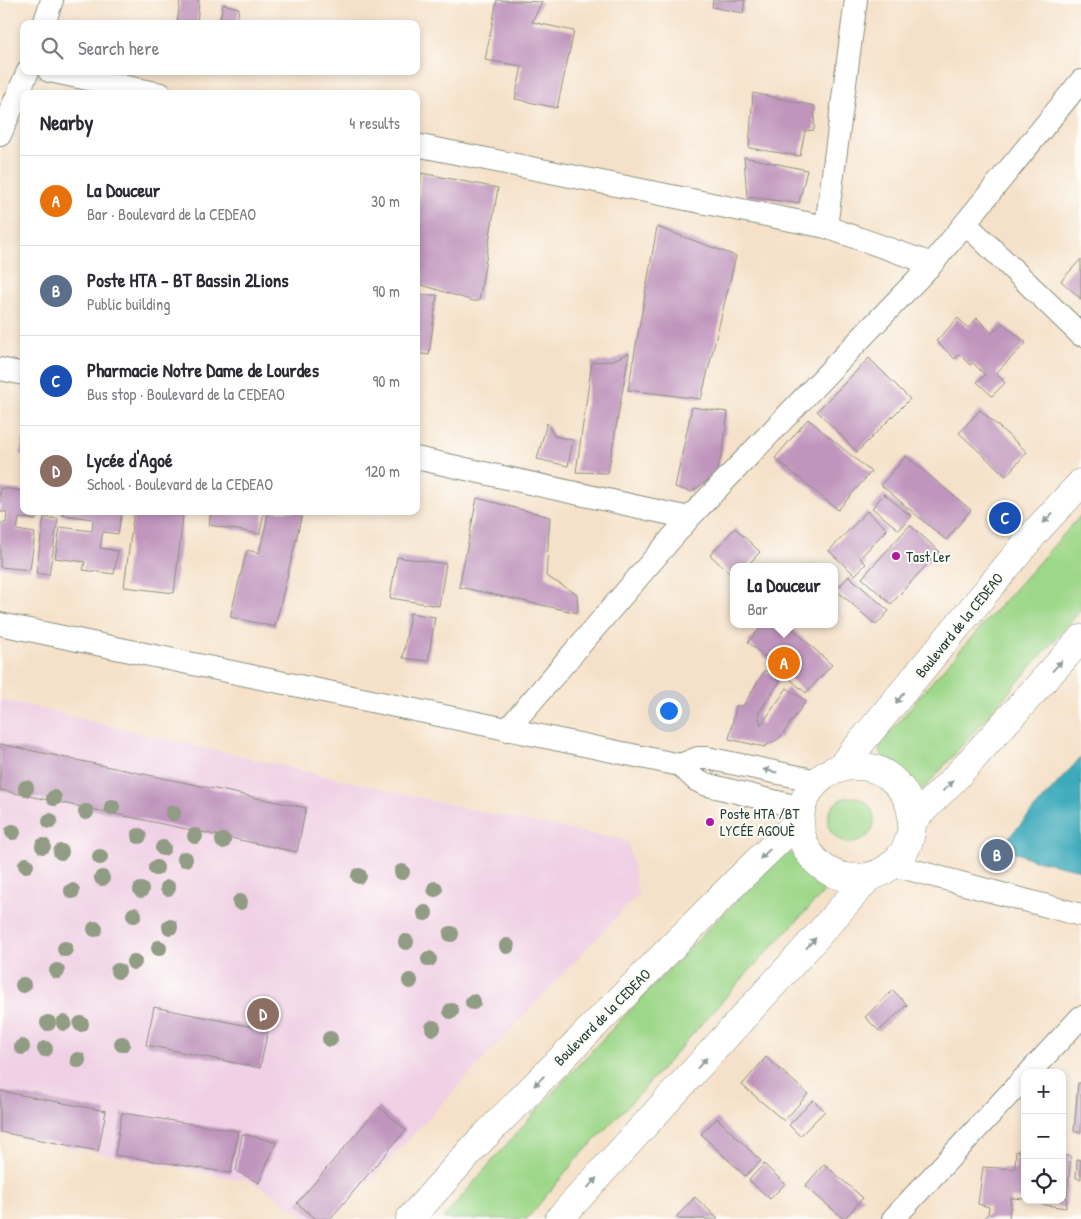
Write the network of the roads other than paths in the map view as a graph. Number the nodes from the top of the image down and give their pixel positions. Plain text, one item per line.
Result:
1 (52, 0) edge
2 (856, 0) edge
3 (45, 20) edge
4 (26, 75) edge
5 (68, 75) edge
6 (1081, 81) edge
7 (142, 90) edge
8 (0, 135) edge
9 (420, 146) edge
10 (966, 224) junction
11 (826, 227) junction
12 (932, 264) junction
13 (1081, 335) edge
14 (0, 369) edge
15 (20, 373) edge
16 (420, 459) edge
17 (1081, 483) edge
18 (689, 518) junction
19 (0, 624) edge
20 (1081, 639) edge
21 (507, 730) junction
22 (680, 765) junction
23 (829, 775) junction
24 (801, 814) junction
25 (913, 820) junction
26 (893, 865) junction
27 (869, 877) junction
28 (1081, 915) edge
29 (1081, 1017) edge
30 (1033, 1069) edge
31 (1021, 1081) edge
32 (410, 1219) edge
33 (559, 1219) edge
34 (893, 1219) edge

1 - 3 street
2 - 11 street
4 - 8 street
5 - 7 street
6 - 10 street
9 - 11 street
10 - 12 street
10 - 13 street
11 - 12 street
12 - 18 street
14 - 15 street
16 - 18 street
17 -> 23 main road, Boulevard de la CEDEAO
18 - 21 street
19 - 21 street
25 -> 20 main road
21 - 22 street
23 -> 22 street
22 - 24 street
23 - 24 main road
23 - 25 main road
24 - 27 main road
24 -> 32 main road, Boulevard de la CEDEAO
25 - 26 main road
26 - 27 main road
26 - 28 street
33 -> 27 main road
29 - 30 street
31 - 34 street

